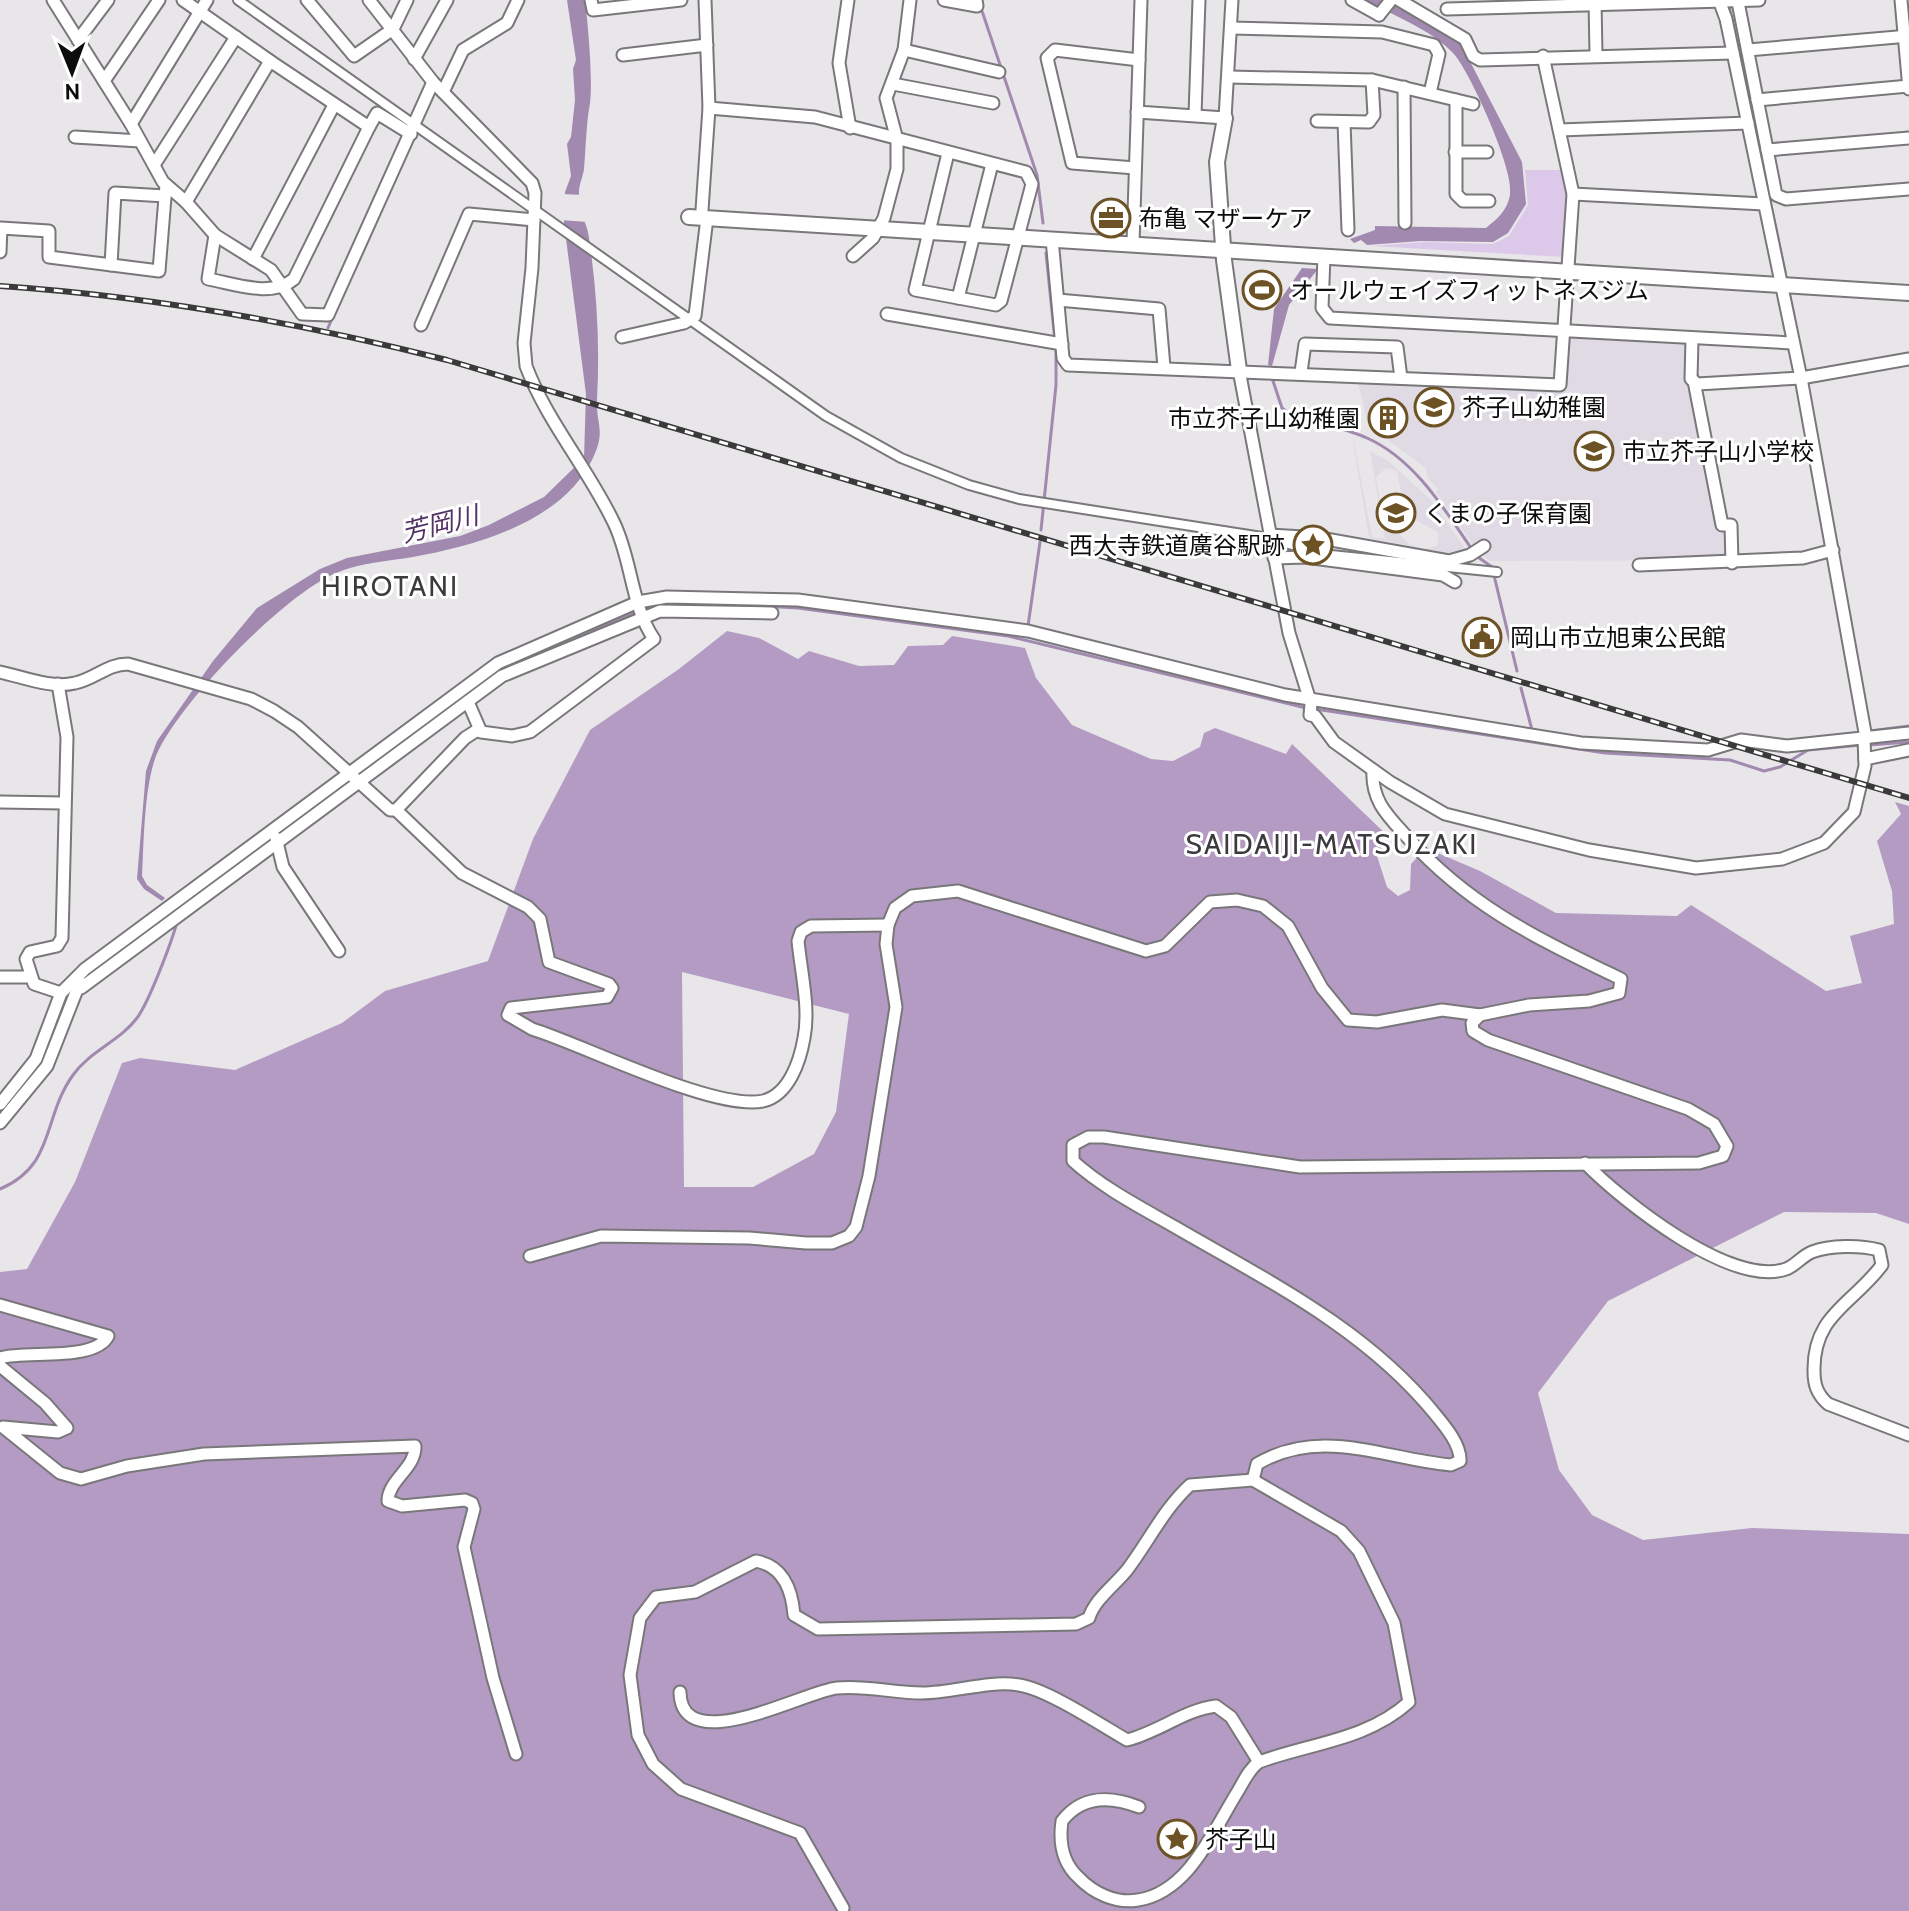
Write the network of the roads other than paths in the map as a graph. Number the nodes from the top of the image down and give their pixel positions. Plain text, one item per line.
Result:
1 (53, 0) edge
2 (108, 0) edge
3 (159, 0) edge
4 (183, 0) edge
5 (207, 0) edge
6 (238, 0) edge
7 (307, 0) edge
8 (369, 0) edge
9 (407, 0) edge
10 (447, 0) edge
11 (518, 0) edge
12 (591, 0) edge
13 (681, 0) edge
14 (705, 0) edge
15 (848, 0) edge
16 (910, 0) edge
17 (944, 0) edge
18 (976, 0) edge
19 (1141, 0) edge
20 (1199, 0) edge
21 (1231, 0) edge
22 (1352, 0) edge
23 (1391, 0) edge
24 (1399, 0) edge
25 (1759, 0) edge
26 (1901, 0) edge
27 (1727, 2) edge
28 (1595, 3) edge
29 (1447, 4) edge
30 (200, 12) junction
31 (1382, 14) junction
32 (1231, 28) junction
33 (1448, 28) junction
34 (393, 29) junction
35 (1378, 32) junction
36 (1907, 36) edge
37 (236, 37) junction
38 (78, 40) junction
39 (707, 45) junction
40 (904, 50) junction
41 (1748, 50) junction
42 (1733, 53) junction
43 (623, 55) dead end
44 (1596, 55) junction
45 (1543, 56) junction
46 (414, 59) junction
47 (1139, 60) junction
48 (270, 61) junction
49 (999, 72) dead end
50 (1229, 77) junction
51 (1372, 80) junction
52 (104, 81) junction
53 (433, 82) junction
54 (893, 84) junction
55 (1404, 87) junction
56 (1909, 87) edge
57 (443, 92) junction
58 (1430, 93) junction
59 (1456, 100) junction
60 (1757, 100) junction
61 (993, 103) dead end
62 (1473, 104) dead end
63 (334, 105) junction
64 (709, 108) junction
65 (1137, 112) junction
66 (1195, 115) junction
67 (1225, 118) junction
68 (1317, 121) dead end
69 (1344, 122) junction
70 (1748, 123) junction
71 (131, 124) junction
72 (369, 127) junction
73 (850, 128) junction
74 (412, 130) junction
75 (1560, 130) junction
76 (75, 137) dead end
77 (1909, 138) edge
78 (897, 140) junction
79 (140, 141) junction
80 (1767, 150) junction
81 (1455, 152) junction
82 (1487, 152) dead end
83 (948, 153) junction
84 (992, 164) junction
85 (154, 165) junction
86 (1135, 168) junction
87 (1909, 189) edge
88 (166, 191) junction
89 (1573, 194) junction
90 (1489, 201) dead end
91 (186, 202) junction
92 (1764, 204) junction
93 (534, 214) junction
94 (699, 215) junction
95 (1405, 223) dead end
96 (879, 228) junction
97 (1348, 230) dead end
98 (929, 232) junction
99 (973, 234) junction
100 (215, 235) junction
101 (1018, 237) junction
102 (1052, 239) junction
103 (1133, 243) junction
104 (1224, 249) junction
105 (0, 252) edge
106 (853, 256) dead end
107 (1324, 256) junction
108 (253, 259) junction
109 (111, 265) junction
110 (1568, 270) junction
111 (1781, 285) junction
112 (285, 287) junction
113 (1909, 293) edge
114 (958, 298) junction
115 (1058, 300) junction
116 (887, 314) dead end
117 (691, 319) junction
118 (421, 325) dead end
119 (1564, 330) junction
120 (622, 337) dead end
121 (1692, 339) junction
122 (1792, 343) junction
123 (1058, 344) junction
124 (1909, 359) edge
125 (1164, 367) junction
126 (1239, 370) junction
127 (1301, 372) junction
128 (1804, 377) junction
129 (1401, 378) junction
130 (1694, 381) junction
131 (1271, 538) junction
132 (1833, 550) junction
133 (1477, 551) dead end
134 (1274, 558) junction
135 (1732, 563) junction
136 (1639, 565) dead end
137 (1493, 572) dead end
138 (1455, 582) dead end
139 (640, 610) junction
140 (772, 613) dead end
141 (0, 672) edge
142 (58, 684) junction
143 (468, 702) junction
144 (1310, 705) junction
145 (479, 729) junction
146 (1909, 733) edge
147 (1865, 745) junction
148 (1909, 750) edge
149 (1373, 770) junction
150 (355, 778) junction
151 (0, 802) edge
152 (64, 803) junction
153 (396, 810) junction
154 (275, 837) junction
155 (888, 925) junction
156 (339, 951) dead end
157 (0, 977) edge
158 (30, 977) junction
159 (80, 982) junction
160 (61, 993) junction
161 (1480, 1015) junction
162 (0, 1104) edge
163 (0, 1123) edge
164 (1585, 1163) junction
165 (530, 1256) dead end
166 (0, 1305) edge
167 (0, 1358) edge
168 (0, 1366) edge
169 (1909, 1435) edge
170 (1253, 1480) junction
171 (680, 1692) dead end
172 (516, 1754) dead end
173 (1259, 1762) junction
174 (1139, 1807) dead end
175 (843, 1908) dead end

1 - 38 street
2 - 38 street
3 - 52 street
4 - 30 street
5 - 30 street
6 - 74 street
7 - 34 street
8 - 34 street
9 - 34 street
10 - 46 street
11 - 57 street
12 - 13 street
14 - 39 street
15 - 73 street
16 - 40 street
17 - 18 street
19 - 47 street
20 - 66 street
21 - 32 street
22 - 31 street
23 - 31 street
24 - 33 street
25 - 27 street
26 - 36 street
27 - 28 street
27 - 41 street
27 - 42 street
28 - 29 street
28 - 44 street
29 - 33 street
30 - 37 street
30 - 71 street
31 - 35 street
32 - 35 street
32 - 50 street
33 - 45 street
34 - 46 street
35 - 58 street
36 - 41 street
36 - 56 street
37 - 48 street
37 - 85 street
38 - 52 street
39 - 43 street
39 - 64 street
40 - 49 street
40 - 54 street
41 - 60 street
42 - 44 street
42 - 70 street
44 - 45 street
45 - 75 street
46 - 53 street
47 - 65 street
47 - 86 street
48 - 63 street
48 - 91 street
50 - 51 street
50 - 67 street
51 - 55 street
51 - 69 street
52 - 71 street
53 - 57 street
53 - 74 street
54 - 61 street
54 - 78 street
55 - 58 street
55 - 95 street
56 - 60 street
57 - 93 street
58 - 59 street
59 - 62 street
59 - 81 street
60 - 80 street
63 - 72 street
63 - 108 street
64 - 73 street
64 - 94 street
65 - 66 street
65 - 86 street
66 - 67 street
67 - 104 street
68 - 69 street
69 - 97 street
70 - 75 street
70 - 92 street
71 - 79 street
72 - 74 street
72 - 112 street
73 - 78 street
74 - 93 street
74 - 112 street
75 - 89 street
76 - 79 street
77 - 80 street
78 - 83 street
78 - 96 street
79 - 85 street
80 - 87 street
81 - 82 street
81 - 90 street
83 - 84 street
83 - 98 street
84 - 99 street
84 - 101 street
85 - 88 street
86 - 103 street
88 - 91 street
88 - 109 street
88 - 109 street
89 - 92 street
89 - 110 street
91 - 100 street
92 - 111 street
93 - 117 street
93 - 118 street
93 - 139 street
94 - 96 street
94 - 117 street
96 - 98 street
96 - 106 street
98 - 99 street
98 - 114 street
99 - 101 street
99 - 114 street
100 - 108 street
100 - 112 street
101 - 102 street
101 - 114 street
102 - 103 street
102 - 115 street
103 - 104 street
104 - 107 street
104 - 126 street
105 - 109 street
107 - 110 street
107 - 119 street
108 - 112 street
110 - 111 street
110 - 119 street
111 - 113 street
111 - 122 street
115 - 123 street
115 - 125 street
116 - 123 street
117 - 120 street
117 - 131 street
119 - 121 street
119 - 129 street
121 - 122 street
121 - 130 street
122 - 128 street
123 - 125 street
124 - 128 street
125 - 126 street
126 - 127 street
126 - 131 street
127 - 129 street
127 - 129 street
128 - 130 street
128 - 132 street
130 - 135 street
131 - 133 street
131 - 134 street
131 - 137 street
132 - 135 street
132 - 147 street
134 - 138 street
134 - 144 street
135 - 136 street
139 - 140 street
139 - 143 street
139 - 144 street
139 - 145 street
139 - 150 street
141 - 142 street
142 - 150 street
142 - 152 street
143 - 145 street
143 - 150 street
144 - 147 street
144 - 149 street
145 - 153 street
146 - 147 street
147 - 148 street
147 - 149 street
149 - 161 street
150 - 153 street
150 - 154 street
151 - 152 street
152 - 158 street
153 - 155 street
154 - 156 street
154 - 159 street
155 - 161 street
155 - 165 street
157 - 158 street
158 - 160 street
159 - 160 street
159 - 163 street
160 - 162 street
161 - 164 street
164 - 169 street
164 - 170 street
166 - 167 street
168 - 172 street
170 - 173 street
170 - 175 street
171 - 173 street
173 - 174 street

